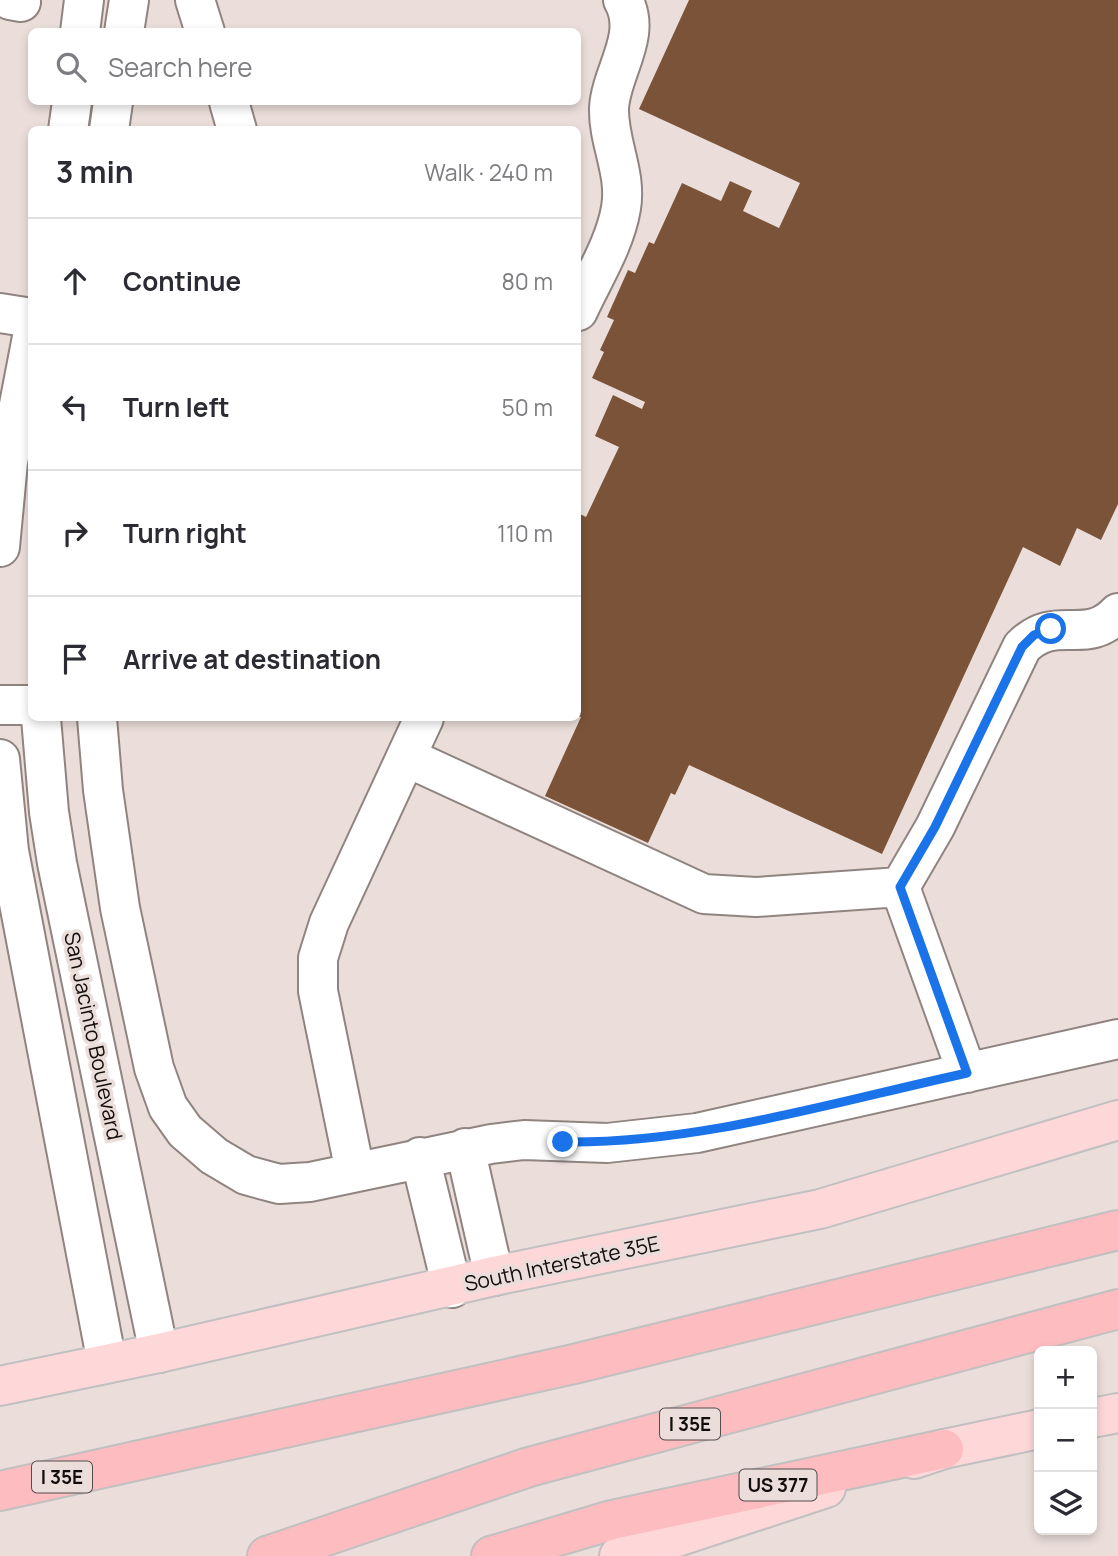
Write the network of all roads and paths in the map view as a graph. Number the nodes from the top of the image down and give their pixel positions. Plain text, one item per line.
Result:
1 (84, 0) edge
2 (129, 0) edge
3 (195, 0) edge
4 (623, 0) edge
5 (80, 28) edge
6 (125, 28) edge
7 (204, 28) edge
8 (72, 105) edge
9 (113, 105) edge
10 (230, 105) edge
11 (69, 126) edge
12 (110, 126) edge
13 (236, 126) edge
14 (581, 304) edge
15 (0, 313) edge
16 (28, 316) edge
17 (28, 358) edge
18 (0, 547) edge
19 (1118, 613) edge
20 (0, 705) edge
21 (28, 705) edge
22 (41, 721) edge
23 (97, 721) edge
24 (423, 721) edge
25 (407, 757) junction
26 (0, 759) edge
27 (900, 887) junction
28 (1118, 1039) edge
29 (967, 1073) junction
30 (1118, 1120) edge
31 (465, 1148) junction
32 (420, 1157) junction
33 (355, 1172) junction
34 (1118, 1208) edge
35 (1118, 1230) edge
36 (494, 1276) junction
37 (895, 1283) junction
38 (452, 1288) junction
39 (1118, 1309) edge
40 (159, 1353) junction
41 (107, 1363) junction
42 (0, 1386) edge
43 (1118, 1413) edge
44 (1097, 1417) edge
45 (1034, 1430) edge
46 (944, 1449) junction
47 (0, 1491) edge
48 (267, 1556) edge
49 (491, 1556) edge
50 (619, 1556) edge

1 - 5 street
2 - 6 street
3 - 7 street
4 - 14 street
8 - 11 street
9 - 12 street
10 - 13 street
15 - 16 street
17 - 18 street
19 - 27 street
20 - 21 street
22 - 40 street, San Jacinto Boulevard
23 - 33 street
24 - 25 street
25 - 27 street
25 - 33 street
26 - 41 street
27 - 29 street
28 - 29 street
29 - 31 street
30 - 36 main road, South Interstate 35E
31 - 32 street
31 - 36 street
32 - 33 street
32 - 38 street
34 - 37 highway
35 - 37 highway, I 35E
36 - 38 main road, South Interstate 35E
37 - 47 highway, I 35E
38 - 40 main road, South Interstate 35E
39 - 48 highway, I 35E
40 - 41 main road, South Interstate 35E
41 - 42 main road, South Interstate 35E
43 - 44 main road
45 - 46 main road, US 377
46 - 49 highway, US 377
46 - 50 main road

